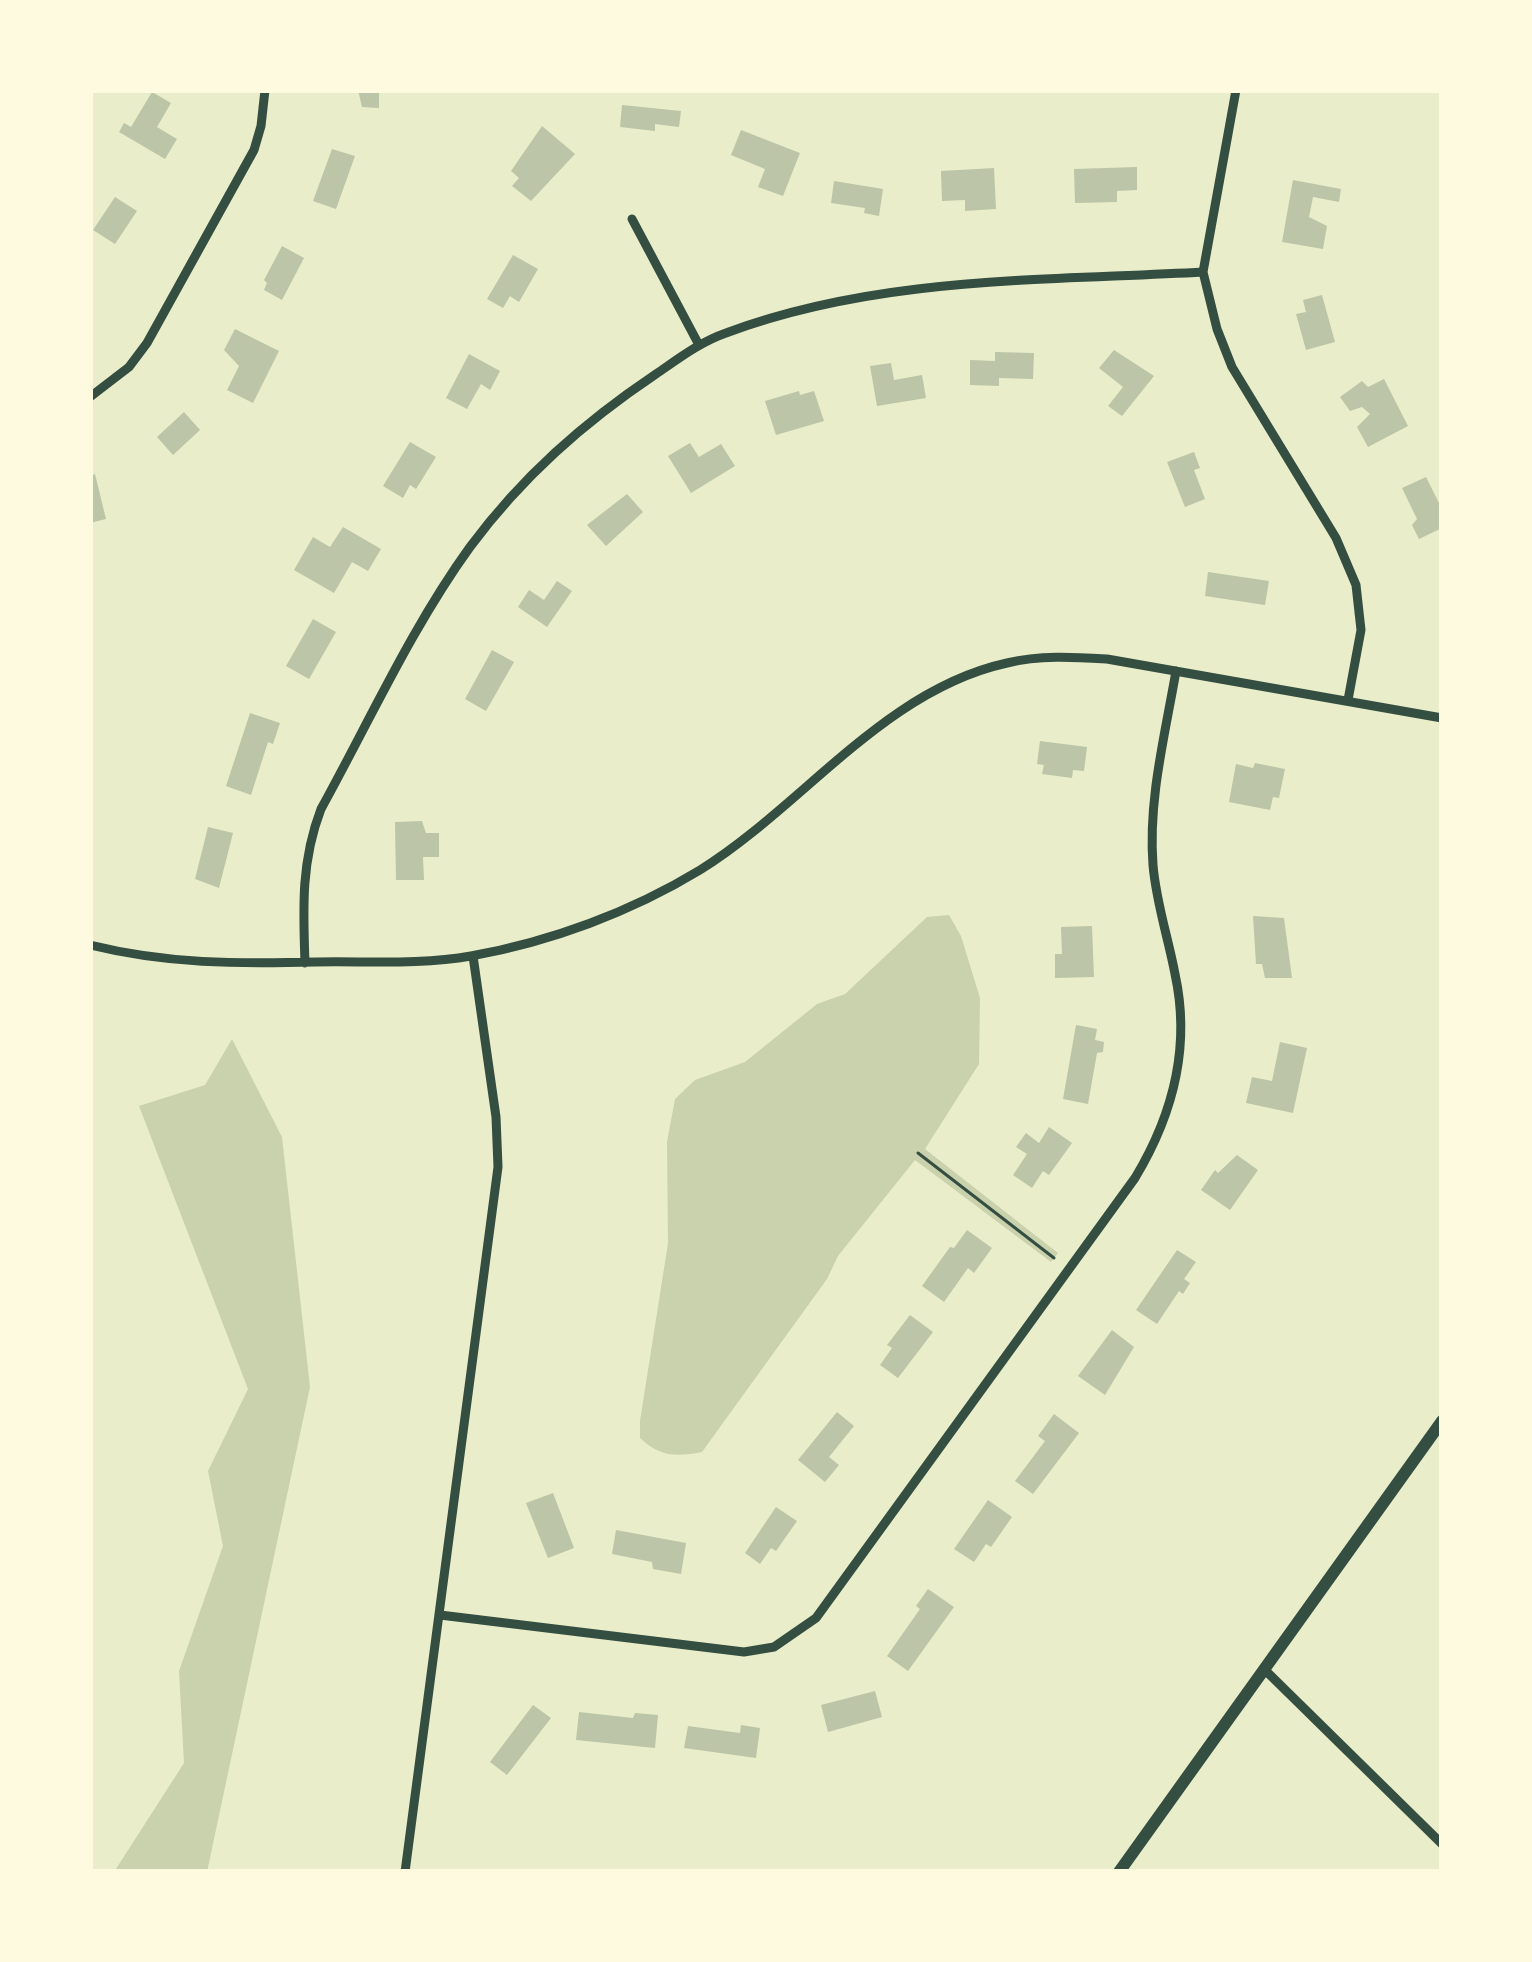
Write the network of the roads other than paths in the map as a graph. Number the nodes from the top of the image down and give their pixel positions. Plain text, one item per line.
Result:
1 (265, 90) edge
2 (1236, 90) edge
3 (632, 219) dead end
4 (1203, 272) junction
5 (699, 345) junction
6 (90, 397) edge
7 (1176, 671) junction
8 (1348, 700) junction
9 (1442, 718) edge
10 (90, 945) edge
11 (473, 956) junction
12 (305, 962) junction
13 (1442, 1421) edge
14 (440, 1616) junction
15 (1265, 1670) junction
16 (1442, 1844) edge
17 (406, 1872) edge
18 (1119, 1872) edge

1 - 6 street
2 - 4 street
3 - 5 street
4 - 5 street
4 - 8 street
5 - 12 street
7 - 8 street
7 - 11 street
7 - 14 street
8 - 9 street
10 - 12 street
11 - 12 street
11 - 14 street
13 - 15 street
14 - 17 street
15 - 16 street
15 - 18 street

